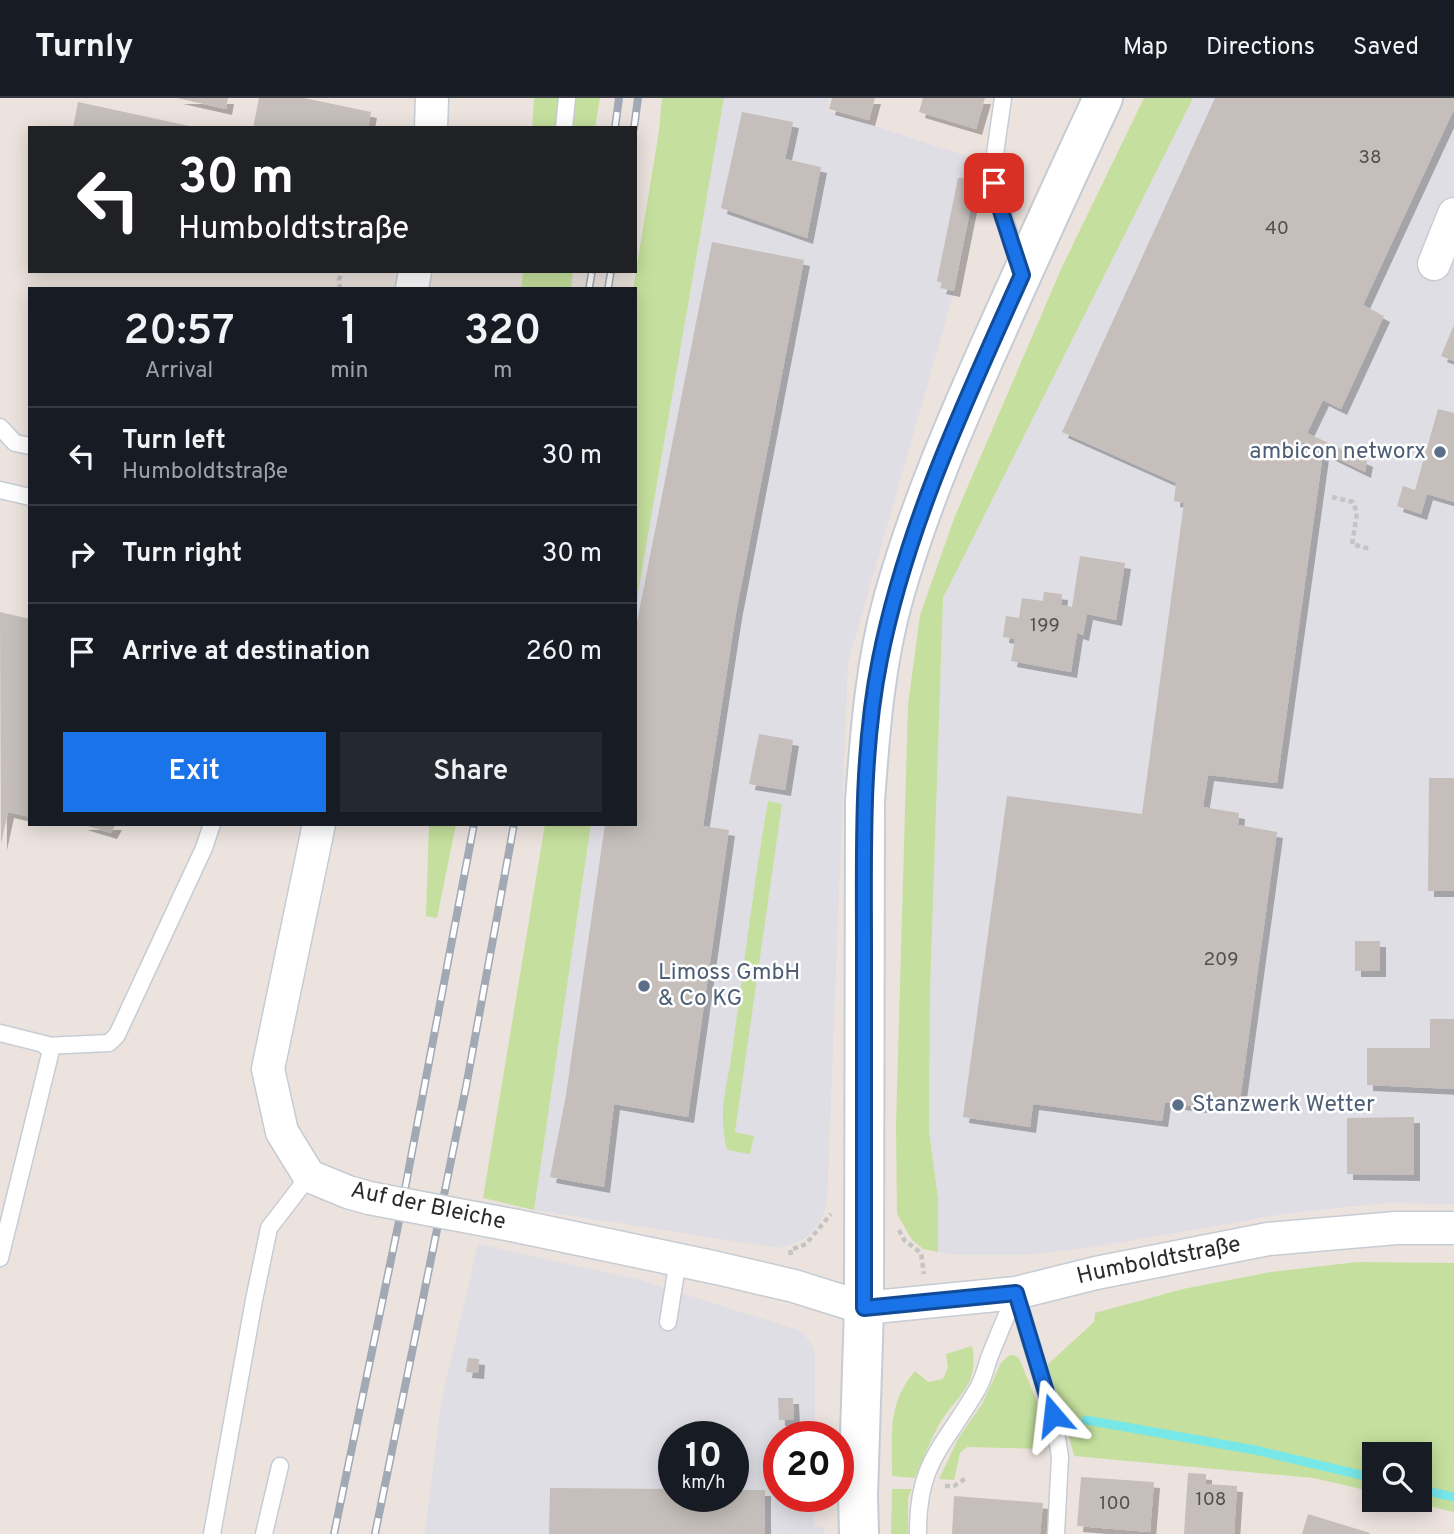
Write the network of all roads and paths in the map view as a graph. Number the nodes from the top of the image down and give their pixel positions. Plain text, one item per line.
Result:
1 (432, 98) edge
2 (567, 98) edge
3 (1003, 98) edge
4 (1103, 98) edge
5 (431, 126) edge
6 (564, 126) edge
7 (1454, 214) edge
8 (1434, 264) dead end
9 (1022, 275) junction
10 (0, 427) edge
11 (28, 446) edge
12 (0, 491) edge
13 (28, 497) edge
14 (1332, 498) dead end
15 (1370, 549) dead end
16 (211, 826) edge
17 (319, 826) edge
18 (0, 1033) edge
19 (49, 1046) junction
20 (309, 1176) junction
21 (864, 1182) junction
22 (896, 1224) dead end
23 (1454, 1228) edge
24 (0, 1258) edge
25 (678, 1260) junction
26 (794, 1286) junction
27 (1016, 1293) junction
28 (927, 1303) junction
29 (864, 1308) junction
30 (668, 1322) dead end
31 (280, 1466) dead end
32 (966, 1478) dead end
33 (954, 1486) dead end
34 (215, 1530) edge
35 (264, 1534) edge
36 (859, 1534) edge
37 (918, 1534) edge
38 (1056, 1534) edge

1 - 5 street
2 - 6 lane
3 - 9 lane
4 - 9 main road
7 - 8 street
9 - 21 main road
10 - 11 lane
12 - 13 lane
14 - 15 path
16 - 19 lane
17 - 20 street
18 - 19 lane
19 - 24 lane
20 - 25 street, Auf der Bleiche, bridge
20 - 34 lane
21 - 26 path
21 - 29 main road
22 - 28 path
23 - 27 street, Humboldtstraße
25 - 26 street, Auf der Bleiche
25 - 30 lane
26 - 29 street, Auf der Bleiche
27 - 28 street, Humboldtstraße
27 - 37 lane
27 - 38 lane
28 - 29 street, Humboldtstraße
29 - 36 main road
31 - 35 lane
32 - 33 path

